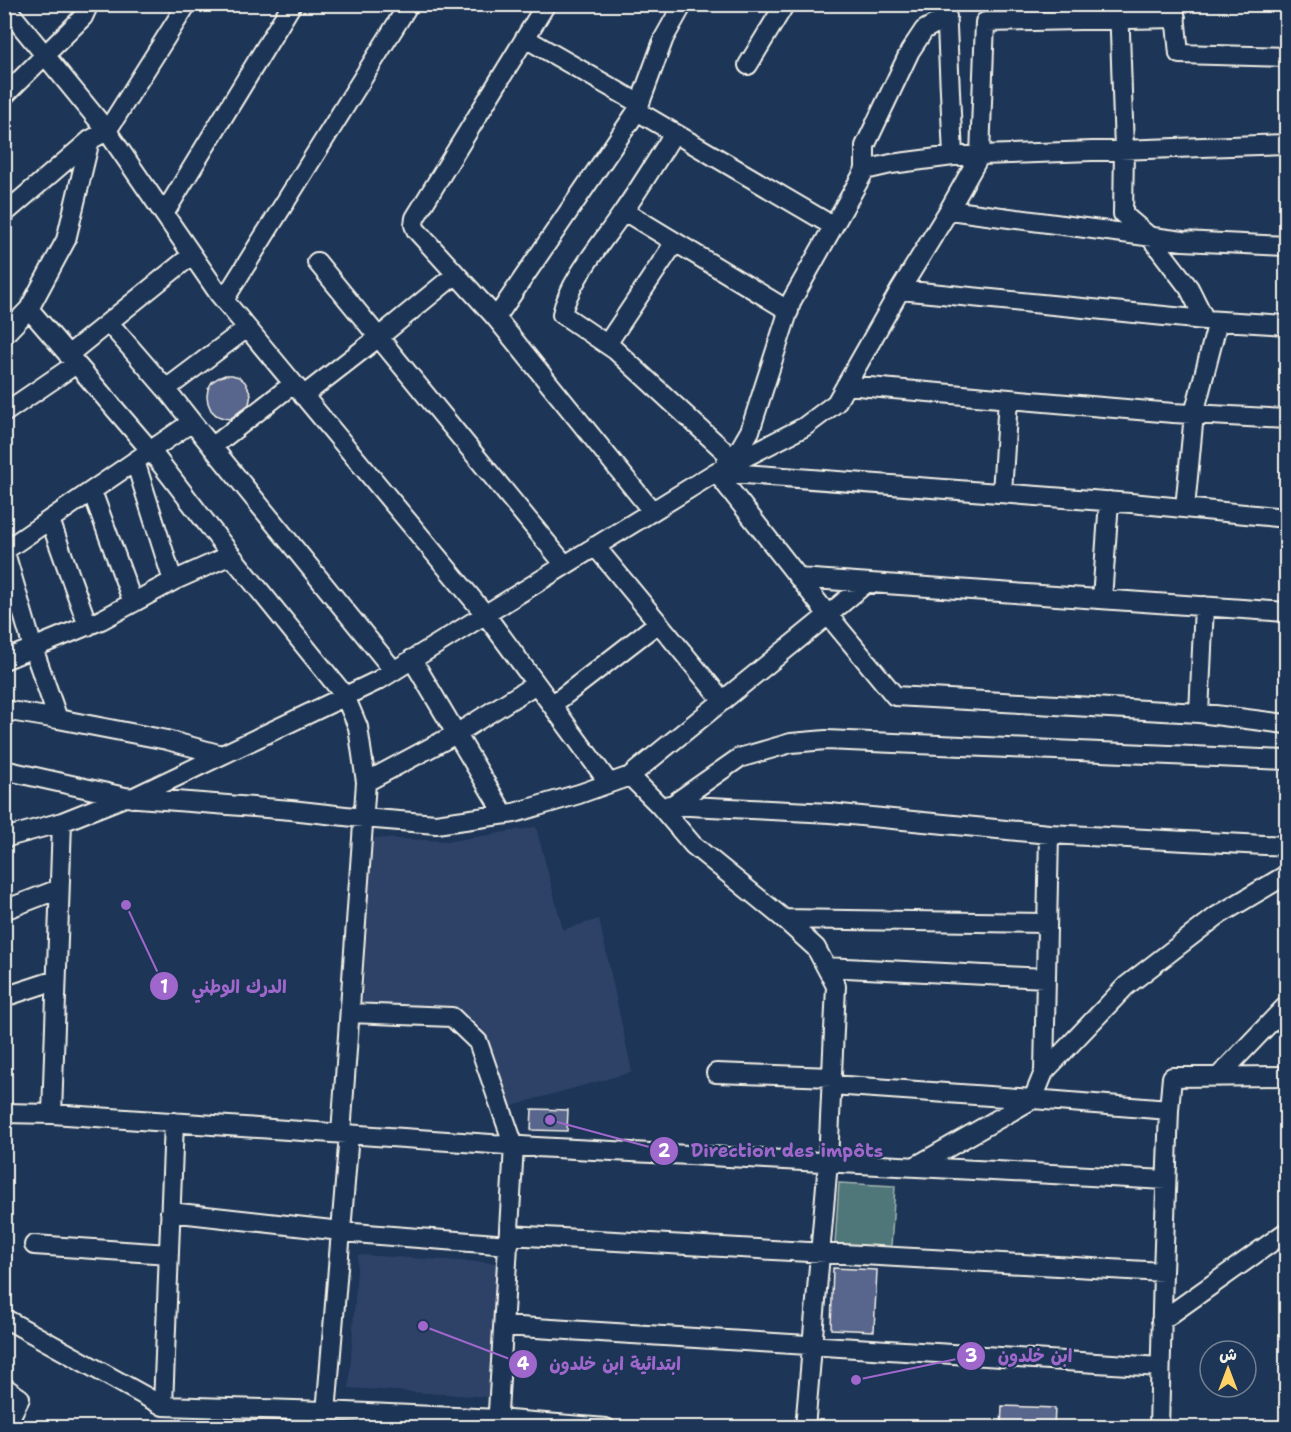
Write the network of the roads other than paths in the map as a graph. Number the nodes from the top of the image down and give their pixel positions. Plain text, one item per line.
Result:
1 (89, 4) edge
2 (187, 4) edge
3 (292, 4) edge
4 (409, 4) edge
5 (546, 4) edge
6 (682, 4) edge
7 (785, 4) edge
8 (4, 5) edge
9 (946, 11) edge
10 (1175, 11) edge
11 (1119, 12) edge
12 (1049, 13) edge
13 (525, 38) junction
14 (45, 55) junction
15 (1287, 57) edge
16 (748, 65) dead end
17 (4, 96) edge
18 (638, 107) junction
19 (107, 131) junction
20 (674, 133) junction
21 (90, 140) junction
22 (1287, 144) edge
23 (1124, 149) junction
24 (980, 154) junction
25 (953, 156) junction
26 (865, 170) junction
27 (949, 210) junction
28 (624, 211) junction
29 (4, 214) edge
30 (164, 214) junction
31 (833, 226) junction
32 (1150, 237) junction
33 (675, 242) junction
34 (1287, 246) edge
35 (192, 255) junction
36 (317, 262) dead end
37 (456, 274) junction
38 (900, 290) junction
39 (224, 300) junction
40 (29, 309) junction
41 (789, 311) junction
42 (496, 318) junction
43 (1211, 320) junction
44 (109, 323) junction
45 (1287, 325) edge
46 (247, 328) junction
47 (4, 335) edge
48 (379, 337) junction
49 (607, 344) junction
50 (72, 360) junction
51 (846, 386) junction
52 (166, 388) junction
53 (298, 390) junction
54 (1008, 399) junction
55 (4, 413) edge
56 (1194, 414) junction
57 (1287, 419) edge
58 (192, 422) junction
59 (212, 447) junction
60 (151, 451) junction
61 (731, 457) junction
62 (135, 461) junction
63 (716, 472) junction
64 (92, 491) junction
65 (1002, 493) junction
66 (1109, 501) junction
67 (1185, 508) junction
68 (652, 511) junction
69 (1287, 518) edge
70 (50, 520) junction
71 (595, 546) junction
72 (5, 550) edge
73 (231, 555) junction
74 (565, 565) junction
75 (799, 578) junction
76 (173, 581) junction
77 (865, 584) junction
78 (1102, 599) junction
79 (133, 603) junction
80 (1204, 606) junction
81 (1287, 612) edge
82 (485, 614) junction
83 (828, 615) junction
84 (658, 623) junction
85 (88, 626) junction
86 (33, 648) junction
87 (412, 659) junction
88 (4, 660) edge
89 (394, 671) junction
90 (536, 684) junction
91 (345, 696) junction
92 (723, 701) junction
93 (552, 705) junction
94 (4, 710) edge
95 (1199, 713) junction
96 (58, 719) junction
97 (1287, 724) edge
98 (456, 734) junction
99 (222, 755) junction
100 (1287, 760) edge
101 (4, 770) edge
102 (630, 776) junction
103 (366, 782) junction
104 (609, 783) junction
105 (128, 797) junction
106 (665, 805) junction
107 (504, 814) junction
108 (363, 818) junction
109 (62, 822) junction
110 (1049, 834) junction
111 (4, 838) edge
112 (1287, 846) edge
113 (1287, 874) edge
114 (59, 889) junction
115 (4, 910) edge
116 (784, 920) junction
117 (1047, 923) junction
118 (826, 968) junction
119 (1046, 978) junction
120 (56, 980) junction
121 (4, 997) edge
122 (1287, 1006) edge
123 (350, 1013) junction
124 (1044, 1071) junction
125 (716, 1073) dead end
126 (1287, 1076) edge
127 (1218, 1077) junction
128 (832, 1081) junction
129 (1033, 1098) junction
130 (1169, 1110) junction
131 (4, 1113) edge
132 (52, 1114) junction
133 (174, 1122) junction
134 (345, 1134) junction
135 (514, 1146) junction
136 (828, 1162) junction
137 (914, 1167) junction
138 (1167, 1180) junction
139 (170, 1212) junction
140 (341, 1232) junction
141 (1287, 1232) edge
142 (509, 1240) junction
143 (34, 1245) dead end
144 (820, 1253) junction
145 (169, 1254) junction
146 (1163, 1272) junction
147 (4, 1318) edge
148 (1161, 1321) junction
149 (504, 1326) junction
150 (812, 1345) junction
151 (1160, 1367) junction
152 (4, 1387) edge
153 (163, 1407) junction
154 (296, 1419) edge
155 (324, 1419) edge
156 (498, 1423) edge
157 (5, 1428) edge
158 (606, 1428) edge
159 (805, 1428) edge
160 (1159, 1428) edge

1 - 14 street
2 - 19 street
3 - 30 street
4 - 39 street
5 - 13 street
6 - 18 street
7 - 16 street
8 - 14 street
9 - 25 street
9 - 26 street
10 - 11 street
10 - 15 street
11 - 12 street
11 - 23 street
12 - 24 street
13 - 18 street
13 - 37 street
14 - 17 street
14 - 19 street
18 - 20 street
18 - 42 street
19 - 21 street
19 - 30 street
20 - 28 street
20 - 31 street
21 - 29 street
21 - 40 street
22 - 23 street
23 - 24 street
23 - 32 street
24 - 25 street
24 - 27 street
25 - 26 street
26 - 31 street
27 - 32 street
27 - 38 street
28 - 33 street
28 - 49 street
30 - 35 street
31 - 41 street
32 - 34 street
32 - 43 street
33 - 41 street
33 - 49 street
35 - 39 street
35 - 44 street
36 - 48 street
37 - 42 street
37 - 48 street
38 - 43 street
38 - 51 street
39 - 46 street
40 - 47 street
40 - 50 street
41 - 61 street
42 - 68 street
43 - 45 street
43 - 56 street
44 - 50 street
44 - 52 street
46 - 52 street
46 - 53 street
48 - 53 street
48 - 74 street
49 - 61 street
50 - 55 street
50 - 60 street
51 - 54 street
51 - 63 street
52 - 58 street
53 - 59 street
53 - 82 street
54 - 56 street
54 - 65 street
56 - 57 street
56 - 67 street
58 - 59 street
58 - 60 street
59 - 89 street
60 - 62 street
60 - 73 street
61 - 63 street
62 - 64 street
62 - 76 street
63 - 65 street
63 - 68 street
63 - 75 street
64 - 70 street
64 - 79 street
65 - 66 street
66 - 67 street
66 - 78 street
67 - 69 street
68 - 71 street
70 - 72 street
70 - 85 street
71 - 74 street
71 - 84 street
72 - 86 street
73 - 76 street
73 - 91 street
74 - 82 street
75 - 77 street
75 - 83 street
76 - 79 street
77 - 78 street
77 - 83 street
78 - 80 street
79 - 85 street
80 - 81 street
80 - 95 street
82 - 87 street
82 - 90 street
83 - 92 street
83 - 95 street
84 - 92 street
84 - 93 street
85 - 86 street
86 - 88 street
86 - 96 street
87 - 89 street
87 - 98 street
89 - 91 street
90 - 93 street
90 - 98 street
91 - 99 street
91 - 103 street
92 - 102 street
93 - 104 street
94 - 96 street
95 - 97 street
96 - 99 street
98 - 103 street
98 - 107 street
99 - 105 street
100 - 106 street
101 - 105 street
102 - 104 street
102 - 106 street
103 - 108 street
104 - 107 street
105 - 108 street
105 - 109 street
106 - 110 street
106 - 116 street
107 - 108 street
108 - 123 street
109 - 111 street
109 - 114 street
110 - 112 street
110 - 117 street
113 - 124 street
114 - 115 street
114 - 120 street
116 - 117 street
116 - 118 street
117 - 119 street
118 - 119 street
118 - 128 street
119 - 124 street
120 - 121 street
120 - 132 street
122 - 127 street
123 - 134 street
123 - 135 street
124 - 129 street
125 - 128 street
126 - 127 street
127 - 130 street
128 - 129 street
128 - 136 street
129 - 130 street
129 - 137 street
130 - 138 street
131 - 132 street
132 - 133 street
133 - 134 street
133 - 139 street
134 - 135 street
134 - 140 street
135 - 136 street
135 - 142 street
136 - 137 street
136 - 144 street
137 - 138 street
138 - 146 street
139 - 140 street
139 - 145 street
140 - 142 street
140 - 155 street
141 - 148 street
142 - 144 street
142 - 149 street
143 - 145 street
144 - 146 street
144 - 150 street
145 - 153 street
146 - 148 street
147 - 153 street
148 - 151 street
149 - 150 street
149 - 156 street
150 - 151 street
150 - 159 street
151 - 160 street
152 - 157 street
153 - 154 street
154 - 155 street
155 - 156 street
156 - 158 street

